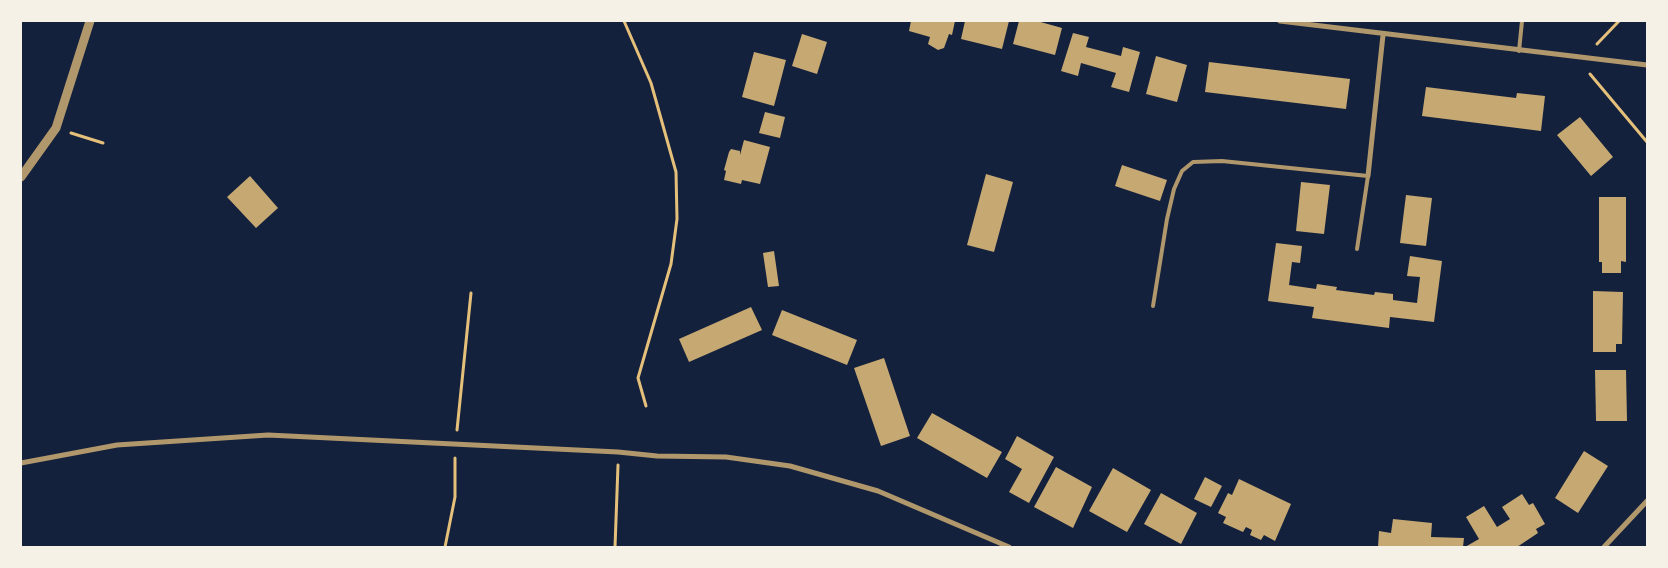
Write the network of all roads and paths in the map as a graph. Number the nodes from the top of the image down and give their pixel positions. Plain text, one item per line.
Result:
1 (90, 21) edge
2 (624, 21) edge
3 (1280, 21) edge
4 (1522, 21) edge
5 (1619, 21) edge
6 (1383, 35) junction
7 (1596, 46) dead end
8 (1519, 51) junction
9 (1647, 65) edge
10 (1590, 74) dead end
11 (56, 128) junction
12 (1647, 142) edge
13 (102, 143) dead end
14 (1368, 176) junction
15 (21, 177) edge
16 (1357, 249) dead end
17 (471, 293) dead end
18 (1153, 306) dead end
19 (646, 406) dead end
20 (456, 444) junction
21 (618, 452) junction
22 (21, 463) edge
23 (1647, 501) edge
24 (445, 547) edge
25 (615, 547) edge
26 (1009, 547) edge
27 (1604, 547) edge

1 - 11 street
2 - 19 path
3 - 6 street
4 - 8 lane
5 - 7 path
6 - 8 street
6 - 14 street
8 - 9 street
10 - 12 path
11 - 13 path
11 - 15 street
14 - 16 lane
14 - 18 lane
17 - 20 path
20 - 21 street
20 - 22 street
20 - 24 path
21 - 25 path
21 - 26 street
23 - 27 street

